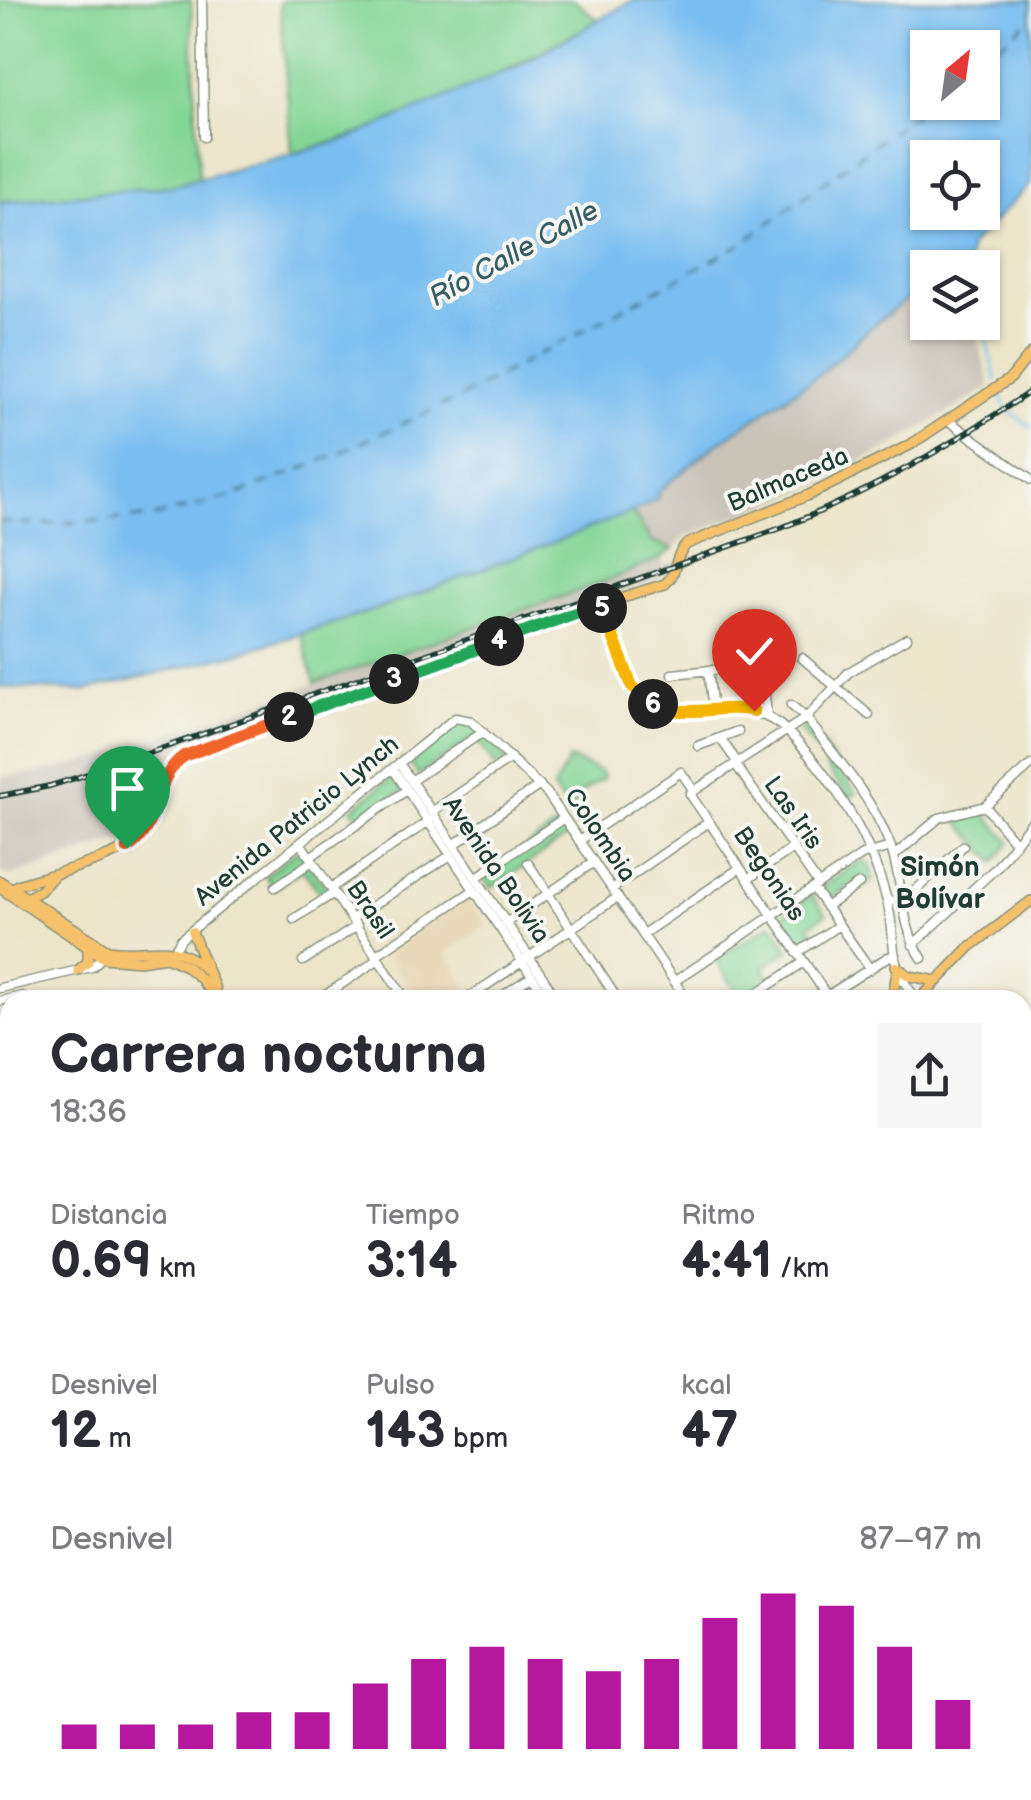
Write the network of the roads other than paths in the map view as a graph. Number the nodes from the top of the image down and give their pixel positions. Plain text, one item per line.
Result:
1 (202, 0) edge
2 (204, 137) dead end
3 (1031, 352) edge
4 (949, 421) junction
5 (1031, 480) edge
6 (600, 604) junction
7 (758, 631) dead end
8 (907, 638) dead end
9 (802, 658) dead end
10 (762, 665) junction
11 (708, 670) junction
12 (672, 674) dead end
13 (835, 686) junction
14 (790, 706) dead end
15 (713, 710) junction
16 (870, 715) dead end
17 (766, 716) junction
18 (455, 718) joint
19 (806, 718) junction
20 (785, 730) junction
21 (738, 731) dead end
22 (483, 732) junction
23 (720, 738) junction
24 (698, 746) dead end
25 (511, 758) junction
26 (737, 764) junction
27 (1031, 765) edge
28 (396, 766) junction
29 (409, 785) junction
30 (540, 785) junction
31 (694, 791) junction
32 (985, 806) junction
33 (432, 812) junction
34 (564, 818) junction
35 (429, 822) junction
36 (709, 822) junction
37 (1031, 822) edge
38 (580, 841) junction
39 (1014, 842) junction
40 (301, 844) junction
41 (454, 844) junction
42 (963, 846) dead end
43 (793, 848) junction
44 (871, 852) junction
45 (893, 852) junction
46 (452, 855) junction
47 (309, 860) junction
48 (594, 862) junction
49 (528, 863) dead end
50 (740, 868) junction
51 (60, 872) junction
52 (476, 877) junction
53 (748, 879) junction
54 (0, 881) edge
55 (860, 884) dead end
56 (275, 886) dead end
57 (816, 886) junction
58 (7, 890) edge
59 (333, 890) junction
60 (474, 890) junction
61 (40, 891) junction
62 (615, 893) junction
63 (548, 894) junction
64 (24, 899) junction
65 (905, 900) junction
66 (887, 901) junction
67 (1031, 902) edge
68 (826, 906) junction
69 (44, 909) junction
70 (772, 915) junction
71 (294, 920) dead end
72 (507, 922) junction
73 (354, 923) junction
74 (839, 925) junction
75 (572, 930) junction
76 (192, 932) junction
77 (643, 934) junction
78 (894, 942) junction
79 (912, 942) junction
80 (88, 948) junction
81 (797, 953) junction
82 (106, 954) junction
83 (172, 954) junction
84 (378, 957) junction
85 (922, 958) dead end
86 (526, 959) junction
87 (304, 962) dead end
88 (804, 962) junction
89 (896, 964) junction
90 (205, 969) junction
91 (870, 969) junction
92 (78, 970) junction
93 (532, 976) junction
94 (675, 981) junction
95 (937, 981) junction
96 (18, 985) junction
97 (0, 988) edge
98 (20, 990) edge
99 (210, 990) edge
100 (214, 990) edge
101 (332, 990) edge
102 (400, 990) edge
103 (481, 990) edge
104 (511, 990) edge
105 (541, 990) edge
106 (550, 990) edge
107 (611, 990) edge
108 (680, 990) edge
109 (761, 990) edge
110 (823, 990) edge
111 (840, 990) edge
112 (888, 990) edge
113 (912, 990) edge
114 (928, 990) edge

1 - 2 street
3 - 4 main road, Balmaceda
4 - 5 street
4 - 6 main road, Balmaceda
6 - 15 street
6 - 51 main road, Balmaceda
7 - 10 street
8 - 13 street
9 - 13 street
10 - 11 street
10 - 17 street
11 - 12 street
11 - 15 street
13 - 16 street
13 - 19 street
14 - 19 street
15 - 17 street
17 - 20 street
18 - 22 street, Colombia
18 - 28 street, Avenida Patricio Lynch
19 - 20 street
19 - 45 street
20 - 26 street
20 - 44 street
21 - 23 street
22 - 25 street, Colombia
22 - 29 street
23 - 24 street
23 - 26 street, Las Iris
25 - 30 street, Colombia
25 - 33 street
26 - 31 street
26 - 43 street, Las Iris
27 - 32 street
28 - 29 street, Avenida Bolivia
28 - 40 street, Avenida Patricio Lynch
29 - 33 street, Avenida Bolivia
29 - 35 street, Avenida Bolivia
29 - 47 street
30 - 34 street, Colombia
30 - 41 street
31 - 36 street, Begonias
31 - 38 street, Begonias
32 - 39 street
32 - 45 street
33 - 41 street, Avenida Bolivia
34 - 38 street, Colombia
34 - 52 street
35 - 46 street, Avenida Bolivia
35 - 59 street
36 - 50 street, Begonias
36 - 62 street
37 - 39 street
38 - 48 street, Colombia
39 - 79 street
40 - 47 street, Brasil
40 - 76 street, Avenida Patricio Lynch
41 - 52 street, Avenida Bolivia
42 - 65 street
43 - 53 street
43 - 57 street, Las Iris
44 - 45 street
44 - 57 street
44 - 66 street
45 - 65 street
46 - 60 street, Avenida Bolivia
46 - 73 street
47 - 56 street
47 - 59 street, Brasil
48 - 62 street, Colombia
48 - 63 street
49 - 63 street
50 - 53 street, Begonias
50 - 77 street
51 - 58 main road, Balmaceda
51 - 61 main road
52 - 72 street, Avenida Bolivia
53 - 70 street, Begonias
54 - 58 main road
55 - 68 street
57 - 68 street, Las Iris
57 - 70 street
58 - 64 main road
59 - 71 street
59 - 73 street, Brasil
60 - 84 street
60 - 86 street, Avenida Bolivia
61 - 64 main road
61 - 69 main road
62 - 75 street
62 - 77 street, Colombia
63 - 72 street
63 - 75 street
64 - 69 main road
64 - 80 main road
65 - 66 street
65 - 79 street
66 - 78 street
67 - 95 main road
68 - 74 street, Las Iris
69 - 82 main road
70 - 81 street, Begonias
70 - 94 street
72 - 86 street, Avenida Bolivia
73 - 84 street, Brasil
73 - 87 street
74 - 81 street
74 - 91 street, Las Iris
75 - 86 street
75 - 107 street
76 - 83 street, Avenida Patricio Lynch
76 - 90 main road
77 - 94 street, Colombia
78 - 79 street
78 - 89 street
79 - 85 street
80 - 82 main road
80 - 92 main road
81 - 88 street, Begonias
82 - 83 main road
82 - 92 street
83 - 90 main road
83 - 99 main road
84 - 101 street
84 - 102 street, Brasil
86 - 93 street, Avenida Bolivia
86 - 103 street
86 - 106 street, Avenida Bolivia
88 - 109 street
88 - 110 street, Begonias
89 - 91 street
89 - 95 main road
89 - 112 main road
89 - 113 street
90 - 100 main road
91 - 111 street
92 - 96 street
93 - 104 street
93 - 105 street, Avenida Bolivia
94 - 108 street, Colombia
95 - 114 main road
96 - 97 street
96 - 98 street

